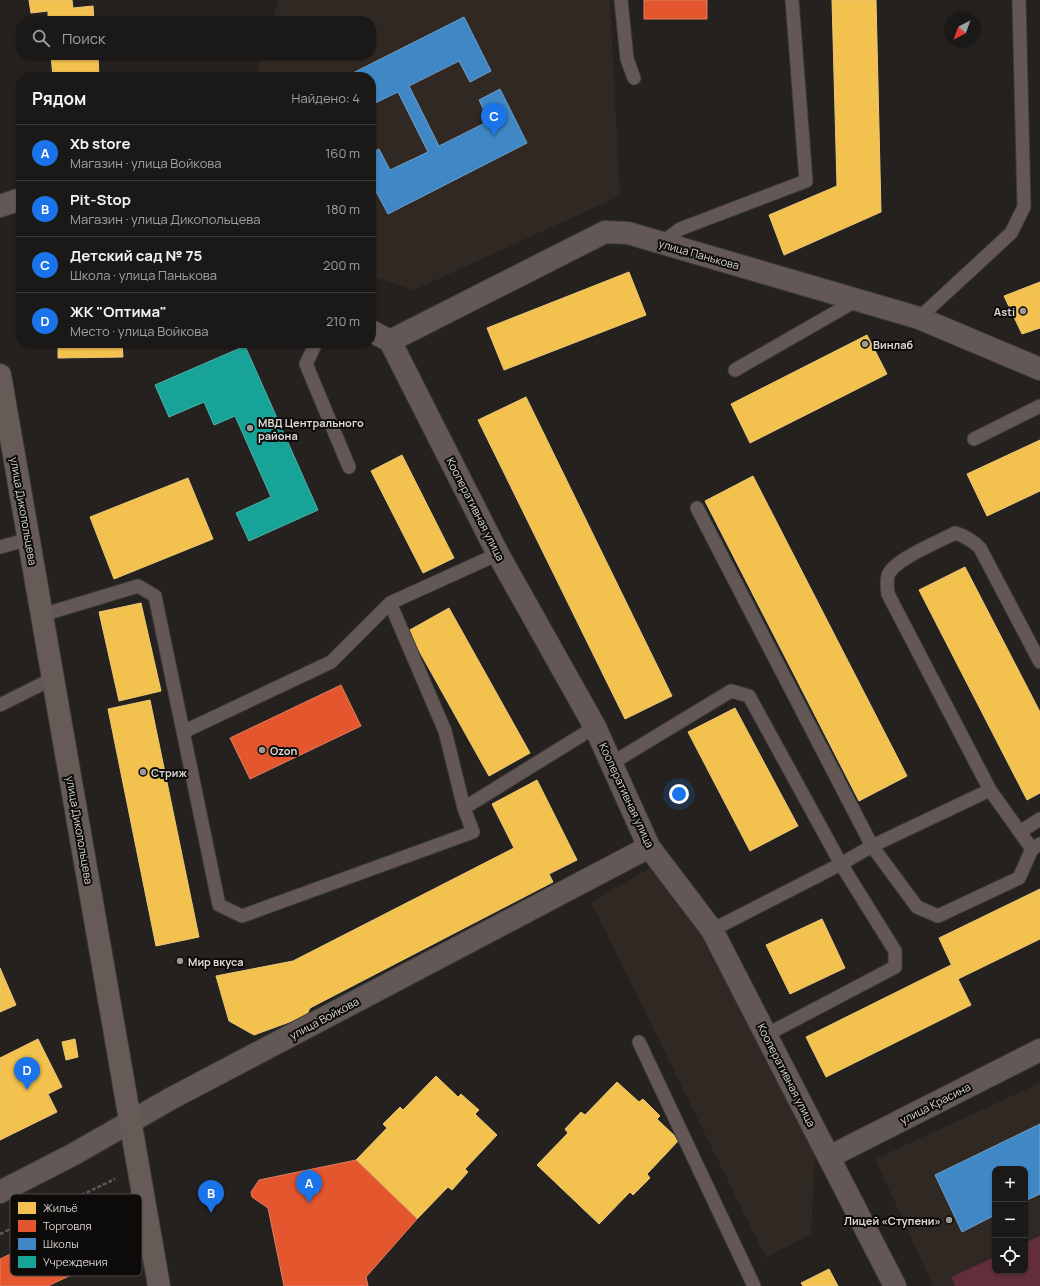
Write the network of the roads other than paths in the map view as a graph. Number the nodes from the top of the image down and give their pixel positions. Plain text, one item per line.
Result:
1 (621, 0) edge
2 (792, 0) edge
3 (1019, 0) edge
4 (634, 78) dead end
5 (16, 201) edge
6 (0, 206) edge
7 (662, 243) junction
8 (857, 300) junction
9 (919, 318) junction
10 (376, 333) edge
11 (390, 340) junction
12 (314, 348) edge
13 (1040, 369) edge
14 (735, 370) dead end
15 (0, 375) edge
16 (1040, 406) edge
17 (974, 439) dead end
18 (349, 467) dead end
19 (697, 508) dead end
20 (29, 538) junction
21 (0, 547) edge
22 (498, 554) junction
23 (390, 603) junction
24 (42, 615) junction
25 (1040, 662) edge
26 (54, 678) junction
27 (0, 705) edge
28 (595, 727) junction
29 (183, 732) junction
30 (612, 763) junction
31 (990, 790) junction
32 (464, 808) junction
33 (1040, 819) edge
34 (1020, 832) junction
35 (872, 846) junction
36 (1036, 846) edge
37 (649, 847) junction
38 (841, 864) junction
39 (712, 930) junction
40 (766, 1035) junction
41 (639, 1042) dead end
42 (1040, 1050) edge
43 (131, 1121) junction
44 (829, 1157) junction
45 (0, 1192) edge
46 (159, 1286) edge
47 (754, 1286) edge
48 (895, 1286) edge

1 - 4 lane
2 - 7 lane
3 - 9 lane
5 - 6 street
7 - 8 street, улица Панькова
7 - 11 street, улица Панькова
8 - 9 street, улица Панькова
8 - 14 lane
9 - 13 street, улица Панькова
10 - 11 street
11 - 22 street, Кооперативная улица
12 - 18 lane
15 - 20 main road, улица Дикопольцева
16 - 17 lane
19 - 35 lane
20 - 21 lane
20 - 24 main road, улица Дикопольцева
22 - 23 lane
22 - 28 street, Кооперативная улица
23 - 29 lane
23 - 32 lane
24 - 26 main road, улица Дикопольцева
24 - 29 lane
25 - 31 lane
26 - 27 lane
26 - 43 main road, улица Дикопольцева
28 - 30 street, Кооперативная улица
28 - 32 lane
29 - 32 lane
30 - 37 street, Кооперативная улица
30 - 38 lane
31 - 34 lane
31 - 35 lane
33 - 34 lane
34 - 36 lane
35 - 36 lane
35 - 38 lane
37 - 39 street, Кооперативная улица
37 - 43 street, улица Войкова
38 - 39 lane
38 - 40 lane
39 - 40 street, Кооперативная улица
40 - 44 street, Кооперативная улица
41 - 47 lane
42 - 44 street, улица Красина
43 - 45 street, улица Войкова
43 - 46 main road, улица Дикопольцева
44 - 48 street, Кооперативная улица

